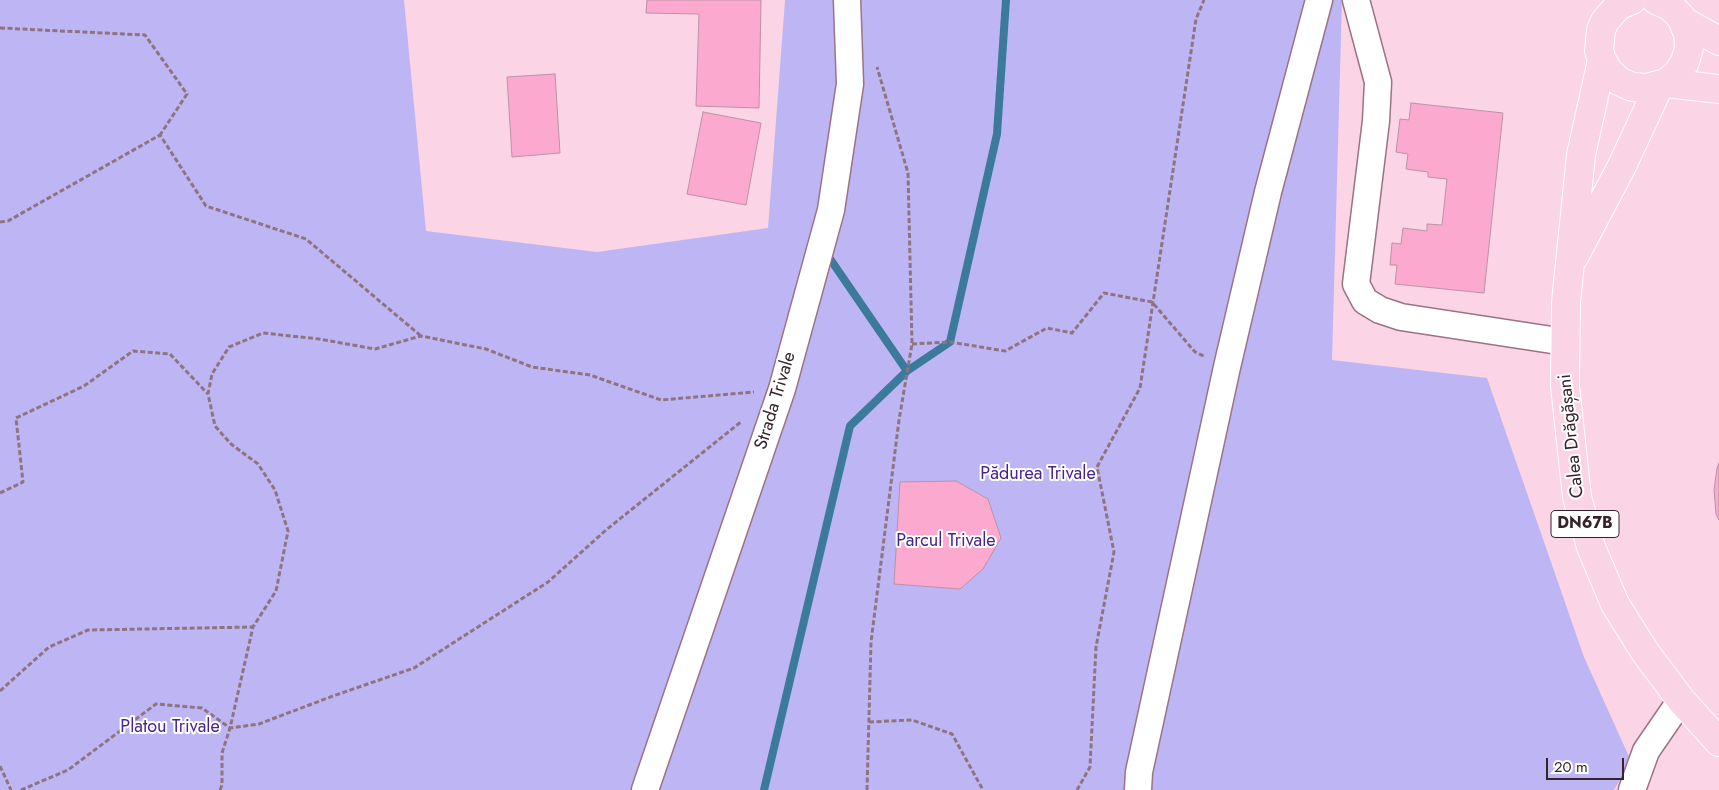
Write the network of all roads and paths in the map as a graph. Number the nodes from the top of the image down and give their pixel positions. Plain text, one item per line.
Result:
1 (847, 0) edge
2 (1204, 0) edge
3 (1319, 0) edge
4 (1356, 0) edge
5 (1656, 0) edge
6 (1624, 2) edge
7 (1681, 13) edge
8 (0, 28) edge
9 (1719, 41) edge
10 (1602, 60) junction
11 (876, 62) dead end
12 (1663, 84) junction
13 (1719, 89) edge
14 (160, 135) junction
15 (0, 222) edge
16 (1569, 268) junction
17 (1152, 302) junction
18 (421, 336) junction
19 (1565, 342) junction
20 (912, 344) junction
21 (1227, 367) junction
22 (782, 389) junction
23 (208, 394) junction
24 (745, 418) dead end
25 (0, 493) edge
26 (253, 627) junction
27 (0, 691) edge
28 (1681, 700) junction
29 (869, 722) junction
30 (230, 728) junction
31 (1719, 742) edge
32 (0, 766) edge
33 (11, 790) edge
34 (21, 790) edge
35 (220, 790) edge
36 (645, 790) edge
37 (867, 790) edge
38 (983, 790) edge
39 (1077, 790) edge
40 (1138, 790) edge
41 (1632, 790) edge

1 - 22 street, Strada Trivale
2 - 17 path
3 - 21 street
4 - 19 street
5 - 7 main road
6 - 10 main road, Calea Drăgășani
7 - 9 main road
7 - 12 main road, Calea Drăgășani
8 - 14 path
10 - 12 main road
10 - 16 main road, Calea Drăgășani
11 - 20 path
12 - 13 main road
12 - 16 main road, Calea Drăgășani
14 - 15 path
14 - 18 path
16 - 19 main road, Calea Drăgășani / DN67B
17 - 20 path
17 - 21 path
17 - 39 path
18 - 22 path
18 - 23 path
19 - 28 main road, Calea Drăgășani / DN67B
20 - 29 path
21 - 40 street
22 - 36 street, Strada Trivale
23 - 25 path
23 - 26 path
24 - 30 path
26 - 27 path
26 - 30 path
28 - 31 main road, Calea Drăgășani / DN67B
28 - 41 street
29 - 37 path
29 - 38 path
30 - 34 path
30 - 35 path
32 - 33 path

